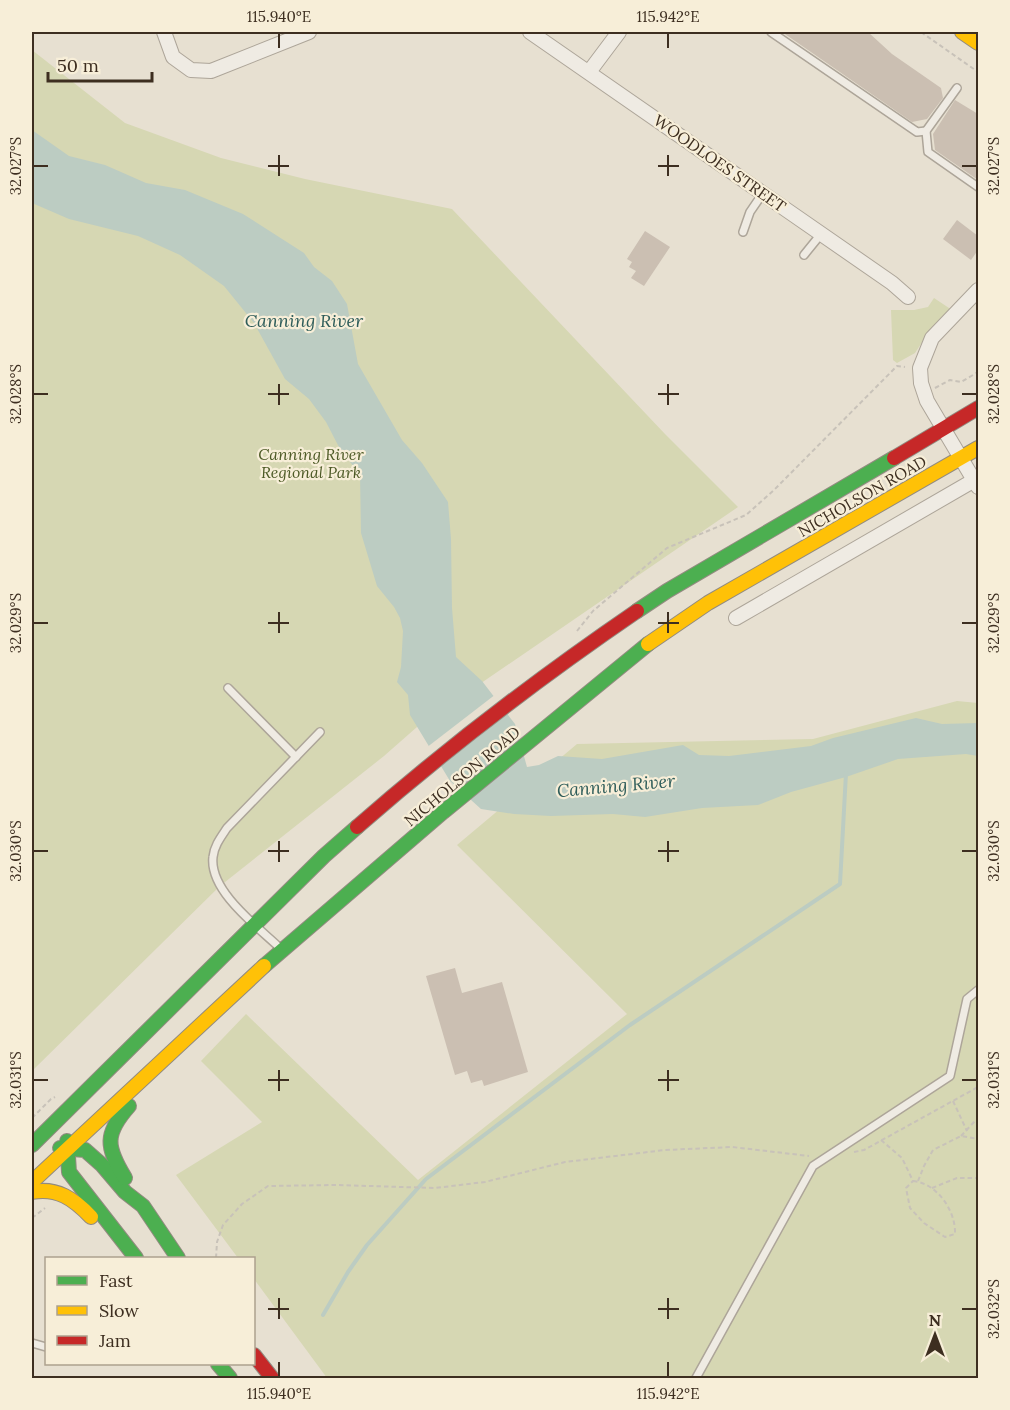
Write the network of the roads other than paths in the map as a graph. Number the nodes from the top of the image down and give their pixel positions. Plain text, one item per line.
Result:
1 (164, 32) edge
2 (309, 32) edge
3 (530, 32) edge
4 (619, 32) edge
5 (771, 32) edge
6 (962, 32) edge
7 (978, 43) edge
8 (589, 72) junction
9 (957, 88) dead end
10 (926, 130) junction
11 (978, 187) edge
12 (763, 193) junction
13 (743, 232) dead end
14 (821, 234) junction
15 (804, 255) dead end
16 (978, 290) edge
17 (908, 297) dead end
18 (978, 408) edge
19 (944, 428) junction
20 (978, 448) edge
21 (961, 458) junction
22 (977, 482) edge
23 (736, 618) dead end
24 (228, 688) dead end
25 (320, 732) dead end
26 (296, 757) junction
27 (254, 924) junction
28 (282, 950) junction
29 (978, 990) edge
30 (160, 1062) junction
31 (71, 1109) junction
32 (32, 1145) edge
33 (68, 1149) junction
34 (32, 1182) edge
35 (32, 1192) edge
36 (143, 1206) junction
37 (126, 1257) edge
38 (135, 1257) edge
39 (177, 1257) edge
40 (255, 1356) edge
41 (219, 1365) edge
42 (230, 1378) edge
43 (272, 1378) edge
44 (696, 1378) edge

1 - 2 street
3 - 8 street, WOODLOES STREET
4 - 8 street
5 - 10 lane
6 - 7 main road
8 - 12 street, WOODLOES STREET
9 - 10 lane
10 - 11 lane
12 - 13 lane
12 - 14 street, WOODLOES STREET
14 - 15 lane
14 - 17 street, WOODLOES STREET
16 - 19 street
18 - 19 main road, NICHOLSON ROAD
19 - 21 street
19 - 27 main road, NICHOLSON ROAD
20 - 21 main road, NICHOLSON ROAD
21 - 22 street
21 - 28 main road, NICHOLSON ROAD
22 - 23 street
24 - 26 lane
25 - 26 lane
26 - 27 lane
27 - 28 lane
27 - 31 main road, NICHOLSON ROAD
28 - 30 main road, NICHOLSON ROAD
29 - 44 lane
30 - 33 main road, NICHOLSON ROAD
30 - 36 main road
31 - 32 main road, NICHOLSON ROAD
31 - 33 main road
32 - 33 main road
33 - 34 main road, NICHOLSON ROAD
33 - 36 main road
33 - 38 main road
35 - 37 main road
36 - 39 main road
40 - 43 main road
41 - 42 main road

